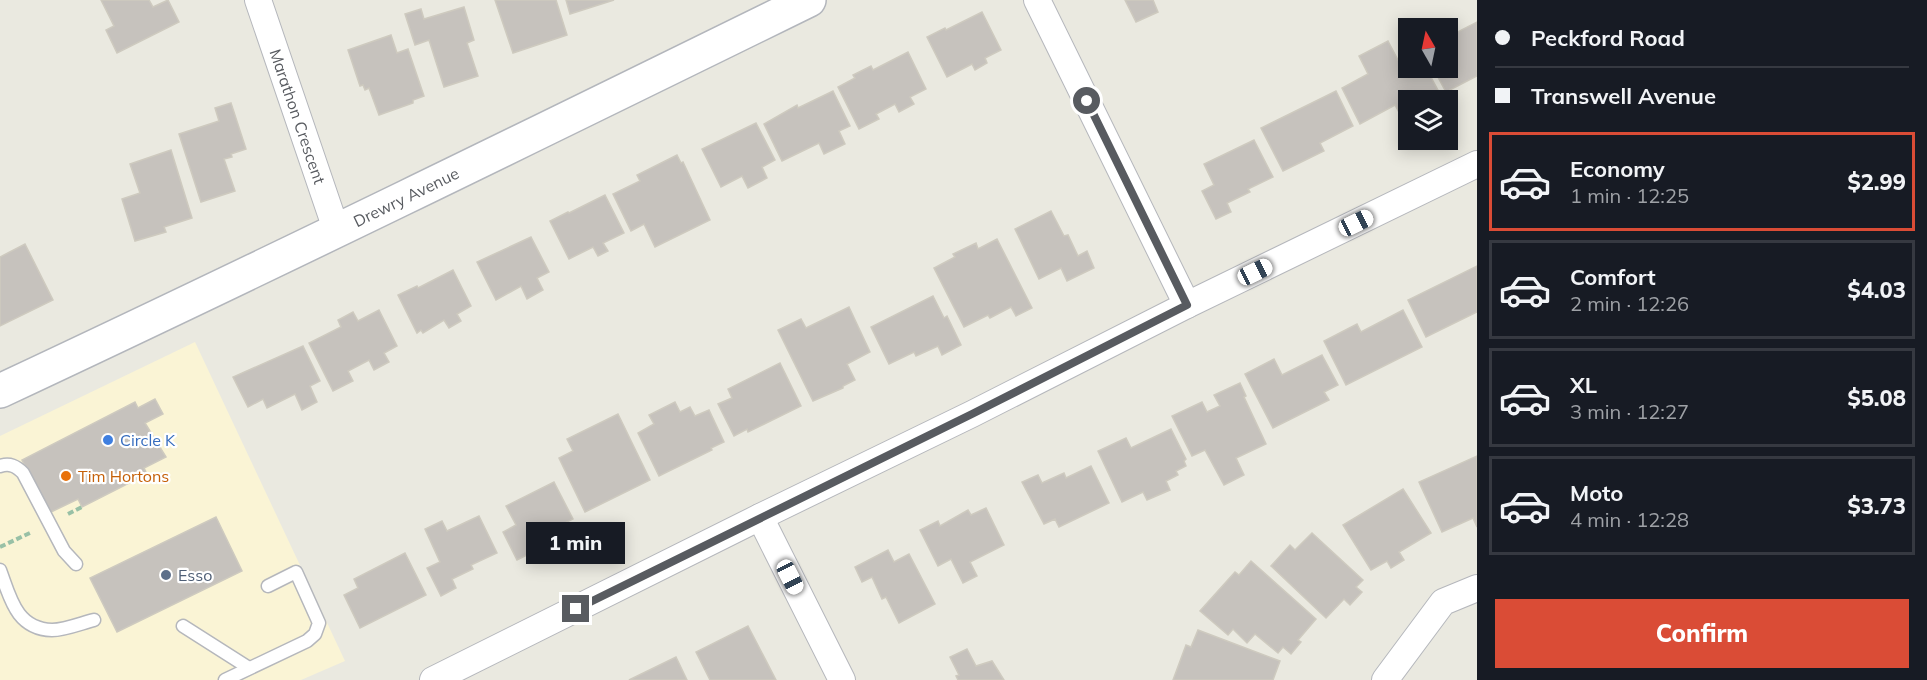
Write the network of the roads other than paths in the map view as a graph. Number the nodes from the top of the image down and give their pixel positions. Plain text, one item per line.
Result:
1 (258, 0) edge
2 (809, 0) edge
3 (1037, 0) edge
4 (1477, 164) edge
5 (338, 232) junction
6 (1187, 305) junction
7 (0, 391) edge
8 (0, 466) edge
9 (760, 517) junction
10 (76, 564) dead end
11 (0, 570) edge
12 (268, 586) dead end
13 (1477, 588) edge
14 (94, 620) dead end
15 (183, 626) dead end
16 (249, 668) junction
17 (225, 680) edge
18 (433, 680) edge
19 (842, 680) edge
20 (1385, 680) edge

1 - 5 street, Marathon Crescent
2 - 5 street, Drewry Avenue
3 - 6 street
4 - 6 street
5 - 7 street, Drewry Avenue
6 - 9 street
8 - 10 lane
9 - 18 street
9 - 19 street
11 - 14 lane
12 - 16 lane
13 - 20 street
15 - 16 lane
16 - 17 lane

